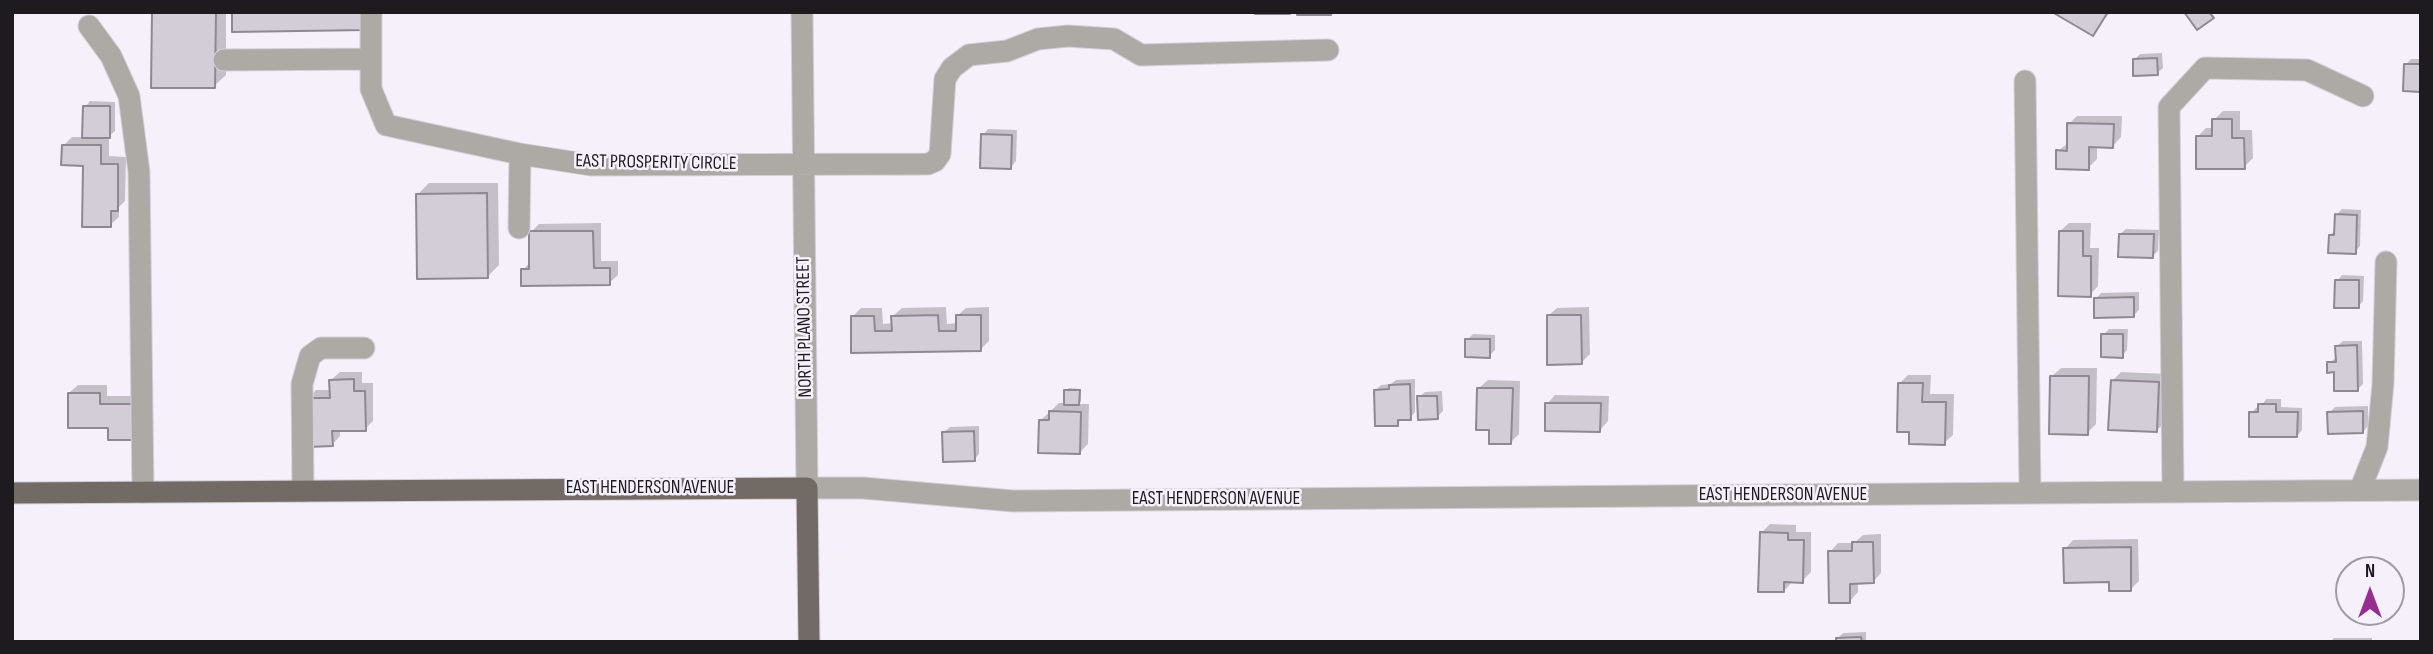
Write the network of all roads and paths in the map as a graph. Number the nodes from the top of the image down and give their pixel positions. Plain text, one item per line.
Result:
1 (371, 12) edge
2 (802, 12) edge
3 (89, 26) dead end
4 (1328, 50) dead end
5 (371, 59) junction
6 (224, 60) dead end
7 (2025, 81) dead end
8 (2363, 96) dead end
9 (520, 154) junction
10 (804, 164) junction
11 (519, 228) dead end
12 (2386, 262) dead end
13 (364, 348) dead end
14 (807, 488) junction
15 (2360, 490) junction
16 (2421, 490) edge
17 (303, 491) junction
18 (143, 492) junction
19 (2173, 492) junction
20 (2030, 493) junction
21 (12, 494) edge
22 (810, 642) edge

1 - 5 street
2 - 10 street, NORTH PLANO STREET
3 - 18 street
4 - 10 street, EAST PROSPERITY CIRCLE
5 - 6 street
5 - 9 street, EAST PROSPERITY CIRCLE
7 - 20 street
8 - 19 street
9 - 10 street, EAST PROSPERITY CIRCLE
9 - 11 street
10 - 14 street, NORTH PLANO STREET
12 - 15 street
13 - 17 street
14 - 17 main road, EAST HENDERSON AVENUE
14 - 20 street, EAST HENDERSON AVENUE
14 - 22 main road, NORTH PLANO STREET
15 - 16 street, EAST HENDERSON AVENUE
15 - 19 street, EAST HENDERSON AVENUE
17 - 18 main road, EAST HENDERSON AVENUE
18 - 21 main road, EAST HENDERSON AVENUE
19 - 20 street, EAST HENDERSON AVENUE

